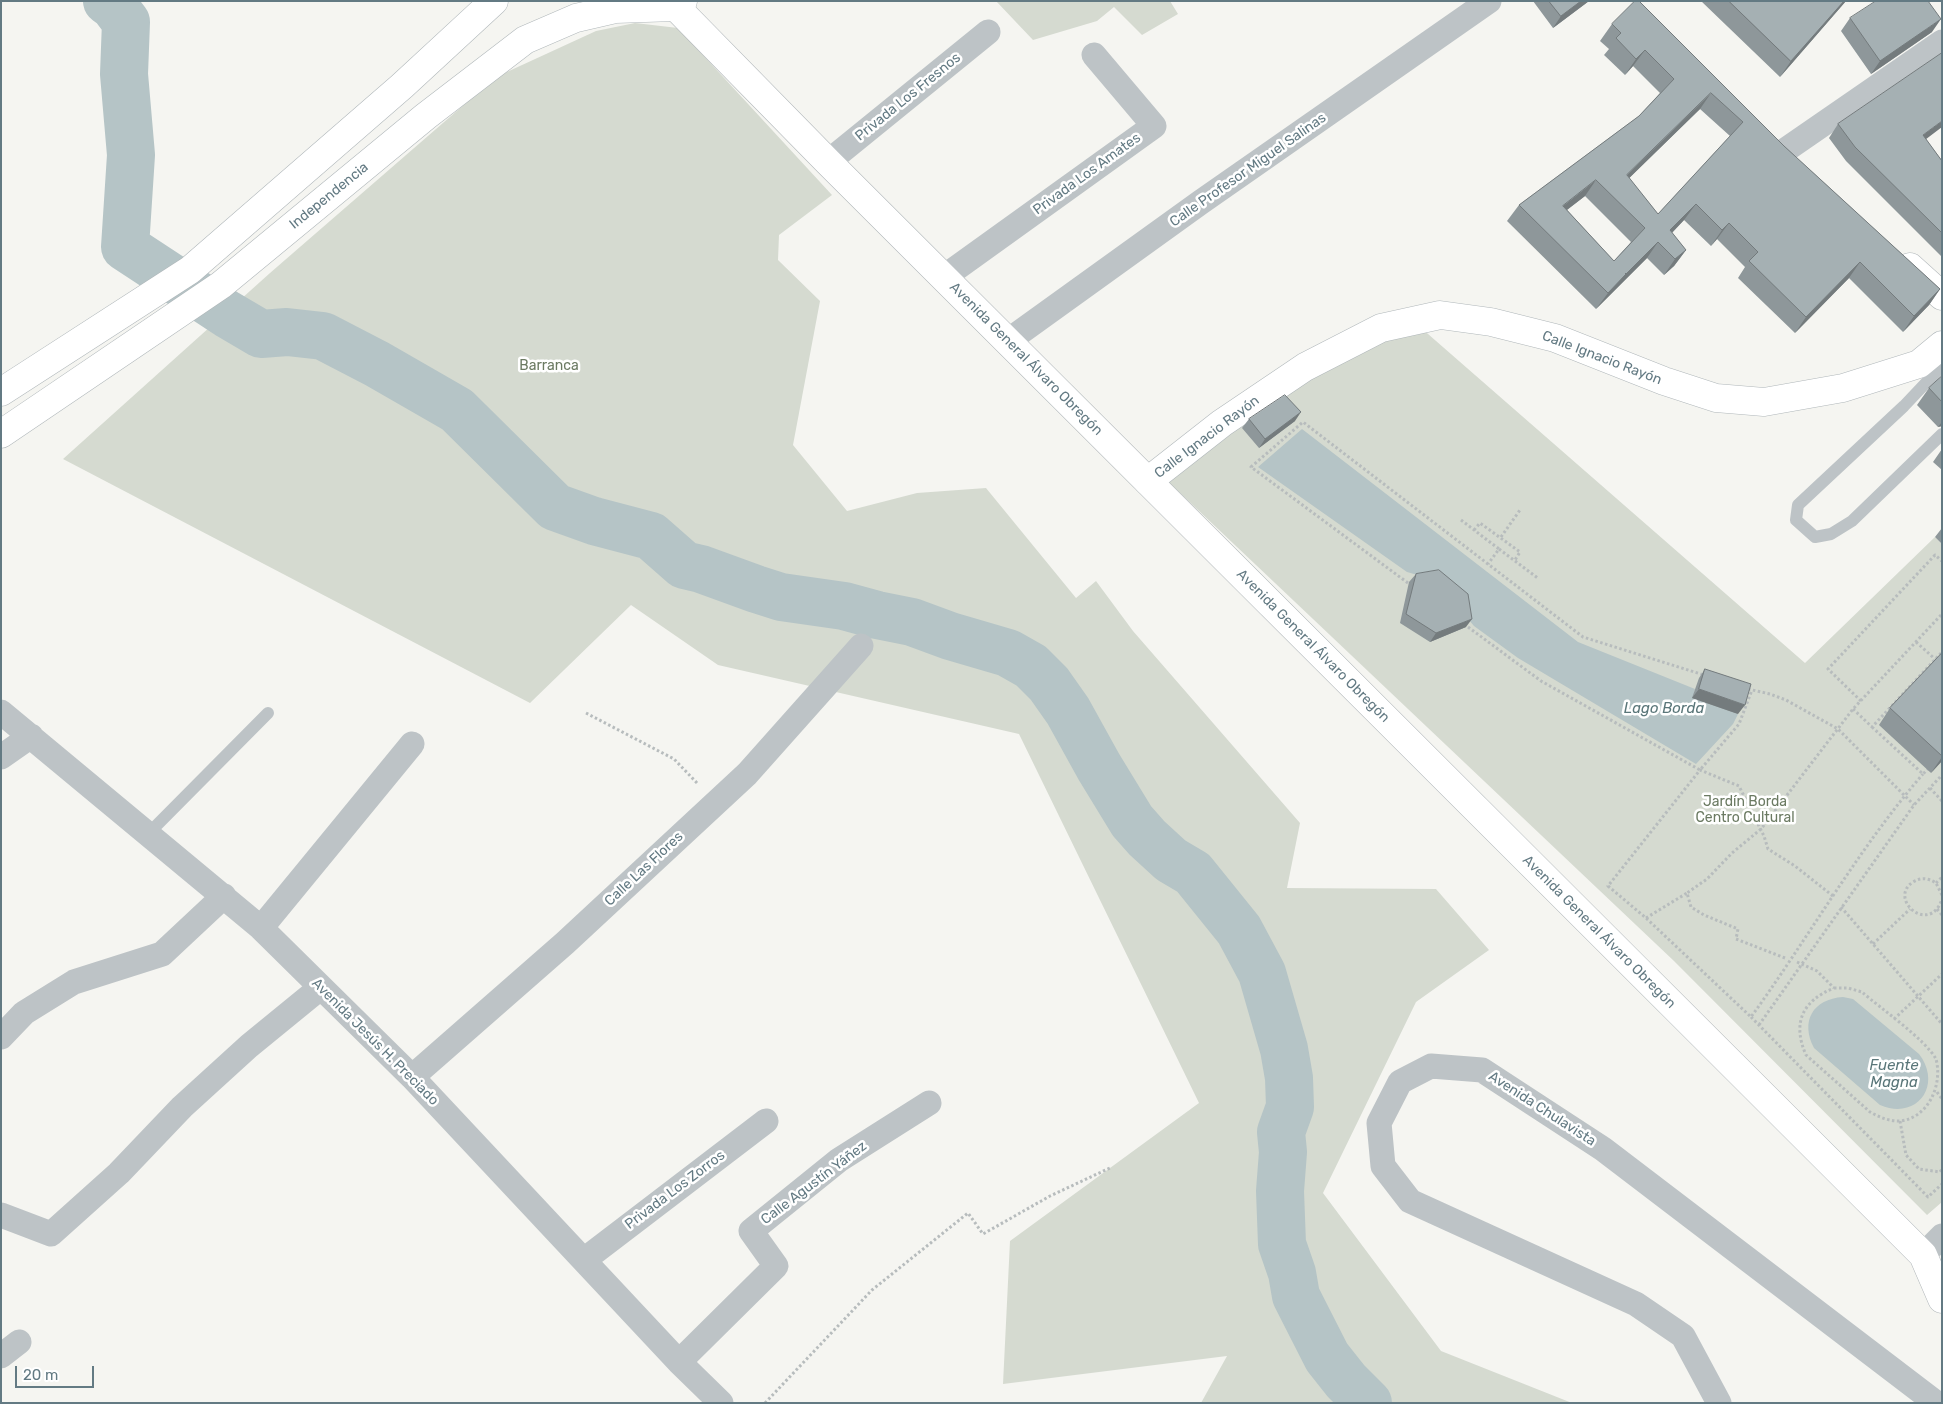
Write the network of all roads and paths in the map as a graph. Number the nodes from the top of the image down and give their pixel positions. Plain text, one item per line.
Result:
1 (494, 1) edge
2 (1489, 1) edge
3 (676, 3) edge
4 (988, 32) dead end
5 (1942, 42) edge
6 (1094, 55) dead end
7 (1764, 130) edge
8 (1784, 151) junction
9 (828, 162) junction
10 (1806, 171) edge
11 (1892, 250) edge
12 (944, 277) junction
13 (1942, 296) edge
14 (1008, 342) junction
15 (1938, 359) edge
16 (1, 392) edge
17 (1, 434) edge
18 (1942, 434) edge
19 (1148, 481) junction
20 (1520, 510) dead end
21 (1461, 520) dead end
22 (1474, 530) junction
23 (1501, 537) junction
24 (1499, 549) junction
25 (1515, 560) junction
26 (1942, 561) edge
27 (1488, 564) junction
28 (1539, 579) dead end
29 (1415, 588) edge
30 (1942, 614) edge
31 (1462, 623) edge
32 (1916, 642) junction
33 (861, 646) dead end
34 (1942, 652) edge
35 (1935, 659) junction
36 (1710, 677) edge
37 (1743, 688) edge
38 (1752, 690) junction
39 (1860, 701) junction
40 (1853, 709) junction
41 (1, 712) edge
42 (268, 712) dead end
43 (586, 712) dead end
44 (1872, 727) junction
45 (1838, 729) junction
46 (31, 736) junction
47 (412, 744) dead end
48 (1, 757) edge
49 (1936, 761) edge
50 (1700, 770) junction
51 (1923, 774) junction
52 (1942, 775) edge
53 (1930, 788) junction
54 (1905, 795) junction
55 (1942, 801) edge
56 (715, 803) junction
57 (1914, 804) junction
58 (1761, 829) junction
59 (148, 834) junction
60 (1942, 877) edge
61 (1936, 883) junction
62 (1687, 893) junction
63 (1942, 895) edge
64 (224, 896) junction
65 (1833, 896) junction
66 (1942, 899) edge
67 (1841, 907) junction
68 (1910, 909) junction
69 (1937, 909) junction
70 (1942, 915) edge
71 (1646, 918) junction
72 (261, 928) junction
73 (1873, 944) junction
74 (1786, 958) dead end
75 (1797, 962) dead end
76 (1802, 964) junction
77 (1942, 974) edge
78 (320, 988) junction
79 (1834, 988) junction
80 (1918, 997) junction
81 (1750, 1017) junction
82 (1894, 1019) junction
83 (1942, 1024) edge
84 (1758, 1025) junction
85 (1, 1037) edge
86 (412, 1077) junction
87 (1937, 1092) junction
88 (1942, 1099) edge
89 (929, 1103) dead end
90 (766, 1121) dead end
91 (1900, 1121) junction
92 (1112, 1168) dead end
93 (1942, 1169) edge
94 (1942, 1184) edge
95 (1, 1214) edge
96 (1932, 1246) edge
97 (584, 1260) junction
98 (1942, 1299) edge
99 (679, 1362) junction
100 (721, 1403) edge
101 (765, 1403) edge
102 (1719, 1403) edge
103 (1936, 1403) edge

1 - 16 street
2 - 14 street, Calle Profesor Miguel Salinas
3 - 9 street, Avenida General Álvaro Obregón
3 - 17 street, Independencia
4 - 9 street, Privada Los Fresnos
5 - 8 street
6 - 12 street, Privada Los Amates
7 - 8 street
8 - 10 street
9 - 12 street, Avenida General Álvaro Obregón
11 - 13 street
12 - 14 street, Avenida General Álvaro Obregón
14 - 19 street, Avenida General Álvaro Obregón
15 - 18 lane
15 - 19 street, Calle Ignacio Rayón
19 - 96 street, Avenida General Álvaro Obregón
20 - 23 path
21 - 22 path
22 - 23 path
22 - 24 path
23 - 25 path
24 - 25 path
24 - 27 path
25 - 28 path
26 - 39 path
27 - 29 path
27 - 36 path
30 - 32 path
31 - 50 path
32 - 35 path
32 - 39 path
33 - 56 street, Calle Las Flores
34 - 35 path
35 - 44 path
37 - 38 path
38 - 45 path
38 - 50 path
39 - 40 path
40 - 44 path
40 - 45 path
41 - 46 street, Avenida Jesús H. Preciado
42 - 59 lane
43 - 56 path
44 - 51 path
45 - 54 path
45 - 58 path
46 - 48 street
46 - 59 street, Avenida Jesús H. Preciado
47 - 72 street
49 - 51 path
50 - 58 path
50 - 71 path
51 - 54 path
52 - 53 path
53 - 55 path
53 - 57 path
54 - 57 path
54 - 65 path
56 - 86 street, Calle Las Flores
57 - 67 path
58 - 62 path
58 - 65 path
59 - 64 street, Avenida Jesús H. Preciado
60 - 61 path
61 - 63 path
61 - 68 path
62 - 71 path
62 - 74 path
64 - 72 street, Avenida Jesús H. Preciado
64 - 85 street
65 - 81 path
66 - 69 path
67 - 73 path
67 - 76 path
68 - 69 path
68 - 73 path
69 - 70 path
71 - 81 path
72 - 78 street, Avenida Jesús H. Preciado
73 - 80 path
75 - 76 path
76 - 79 path
76 - 84 path
77 - 80 path
78 - 86 street, Avenida Jesús H. Preciado
78 - 95 street
79 - 82 path
79 - 91 path
80 - 82 path
80 - 83 path
81 - 84 path
82 - 87 path
84 - 94 path
86 - 97 street, Avenida Jesús H. Preciado
87 - 88 path
87 - 91 path
89 - 99 street, Calle Agustín Yáñez
90 - 97 street, Privada Los Zorros
91 - 93 path
92 - 101 path
96 - 98 street, Avenida General Álvaro Obregón
97 - 99 street, Avenida Jesús H. Preciado
99 - 100 street, Avenida Jesús H. Preciado
102 - 103 street, Avenida Chulavista

